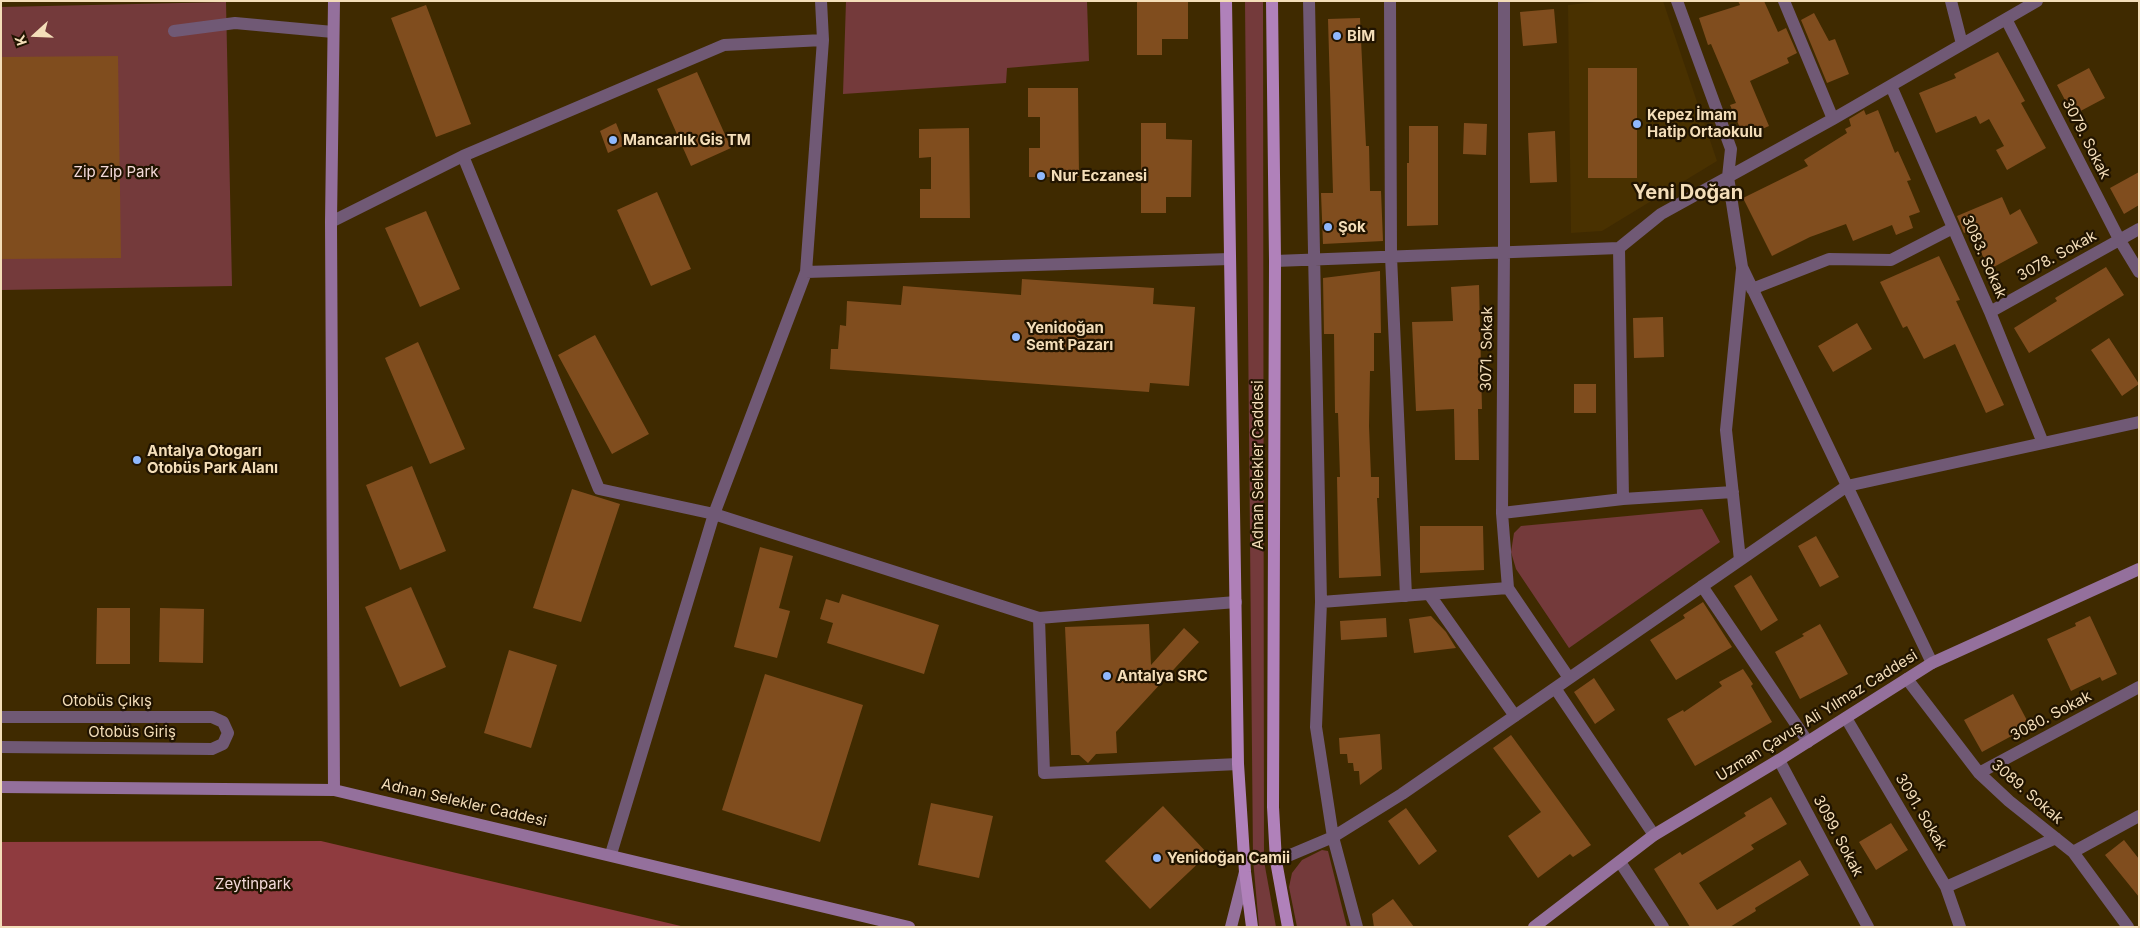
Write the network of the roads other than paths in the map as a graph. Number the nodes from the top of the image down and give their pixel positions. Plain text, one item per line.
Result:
1 (334, 1) edge
2 (821, 1) edge
3 (1226, 1) edge
4 (1272, 1) edge
5 (1309, 1) edge
6 (1390, 1) edge
7 (1504, 1) edge
8 (1677, 1) edge
9 (1784, 1) edge
10 (1951, 1) edge
11 (2037, 1) edge
12 (2006, 19) junction
13 (174, 31) dead end
14 (333, 32) junction
15 (822, 40) junction
16 (1962, 44) junction
17 (1891, 86) junction
18 (1834, 118) junction
19 (462, 156) junction
20 (1728, 177) junction
21 (331, 222) junction
22 (1953, 228) junction
23 (2139, 228) edge
24 (2119, 240) junction
25 (1620, 248) junction
26 (1504, 252) junction
27 (1391, 256) junction
28 (1230, 259) junction
29 (1315, 259) junction
30 (1275, 260) junction
31 (1742, 267) junction
32 (806, 272) junction
33 (2139, 272) edge
34 (1752, 289) junction
35 (1990, 312) junction
36 (2139, 422) edge
37 (2043, 443) junction
38 (1847, 486) junction
39 (1733, 492) junction
40 (1623, 499) junction
41 (1502, 513) junction
42 (714, 514) junction
43 (1740, 560) junction
44 (2139, 569) edge
45 (1702, 586) junction
46 (1508, 588) junction
47 (1429, 594) junction
48 (1406, 596) junction
49 (1236, 602) junction
50 (1321, 602) junction
51 (1038, 618) junction
52 (1932, 663) junction
53 (1569, 678) junction
54 (1907, 679) junction
55 (2139, 687) edge
56 (1555, 688) junction
57 (1515, 716) junction
58 (1, 717) edge
59 (212, 717) joint
60 (1846, 718) junction
61 (1808, 742) junction
62 (1, 748) edge
63 (1779, 760) junction
64 (1238, 764) junction
65 (1979, 773) junction
66 (1, 787) edge
67 (334, 790) junction
68 (2139, 816) edge
69 (1654, 835) junction
70 (1333, 837) junction
71 (2056, 838) junction
72 (2073, 852) junction
73 (611, 854) junction
74 (1276, 861) junction
75 (1620, 862) junction
76 (1245, 872) junction
77 (1946, 887) junction
78 (909, 927) edge
79 (1231, 927) edge
80 (1252, 927) edge
81 (1288, 927) edge
82 (1358, 927) edge
83 (1534, 927) edge
84 (1663, 927) edge
85 (1868, 927) edge
86 (1960, 927) edge
87 (2128, 927) edge

1 - 14 street
2 - 15 street
3 - 28 main road, Adnan Selekler Caddesi
4 - 30 main road, Adnan Selekler Caddesi
5 - 29 street
6 - 27 street
7 - 26 street, 3071. Sokak
8 - 20 street
9 - 18 street
10 - 16 street
11 - 12 street
12 - 16 street
12 - 24 street, 3079. Sokak
13 - 14 street
14 - 21 street
15 - 19 street
15 - 32 street
16 - 17 street
17 - 18 street
17 - 22 street, 3083. Sokak
18 - 20 street
19 - 21 street
19 - 42 street
20 - 25 street
20 - 31 street
21 - 67 street
22 - 34 street
22 - 35 street, 3083. Sokak
23 - 24 street, 3078. Sokak
24 - 33 street, 3079. Sokak
24 - 35 street, 3078. Sokak
25 - 26 street
25 - 40 street
26 - 27 street
26 - 41 street, 3071. Sokak
27 - 29 street
27 - 48 street
28 - 32 street
28 - 49 main road, Adnan Selekler Caddesi
29 - 30 street
29 - 50 street
30 - 74 main road, Adnan Selekler Caddesi
31 - 34 street
31 - 39 street
32 - 42 street
34 - 38 street
35 - 37 street, 3083. Sokak
36 - 37 street
37 - 38 street
38 - 43 street
38 - 52 street
39 - 40 street
39 - 43 street
40 - 41 street
41 - 46 street, 3071. Sokak
42 - 51 street
42 - 73 street
43 - 45 street
44 - 52 street, Uzman Çavuş Ali Yılmaz Caddesi
45 - 53 street
45 - 61 street
46 - 47 street
46 - 53 street, 3071. Sokak
47 - 48 street
47 - 57 street
48 - 50 street
49 - 51 street
49 - 64 main road, Adnan Selekler Caddesi
50 - 70 street
51 - 64 street
52 - 54 street, Uzman Çavuş Ali Yılmaz Caddesi
53 - 56 street
54 - 60 street, Uzman Çavuş Ali Yılmaz Caddesi
54 - 65 street, 3089. Sokak
55 - 65 street, 3080. Sokak
56 - 57 street
56 - 69 street
57 - 70 street
58 - 59 street, Otobüs Çıkış
59 - 62 street, Otobüs Giriş
60 - 61 street, Uzman Çavuş Ali Yılmaz Caddesi
60 - 77 street, 3091. Sokak
61 - 63 street, Uzman Çavuş Ali Yılmaz Caddesi
63 - 69 street, Uzman Çavuş Ali Yılmaz Caddesi
63 - 85 street, 3099. Sokak
64 - 76 main road, Adnan Selekler Caddesi
65 - 71 street, 3089. Sokak
66 - 67 street, Adnan Selekler Caddesi
67 - 73 street, Adnan Selekler Caddesi
68 - 72 street
69 - 75 street, Uzman Çavuş Ali Yılmaz Caddesi
70 - 74 street
70 - 82 street
71 - 72 street, 3089. Sokak
71 - 77 street
72 - 87 street, 3089. Sokak
73 - 78 street, Adnan Selekler Caddesi
74 - 81 main road, Adnan Selekler Caddesi
75 - 83 street, Uzman Çavuş Ali Yılmaz Caddesi
75 - 84 street
76 - 79 street, Adnan Selekler Caddesi
76 - 80 main road, Adnan Selekler Caddesi
77 - 86 street, 3091. Sokak

